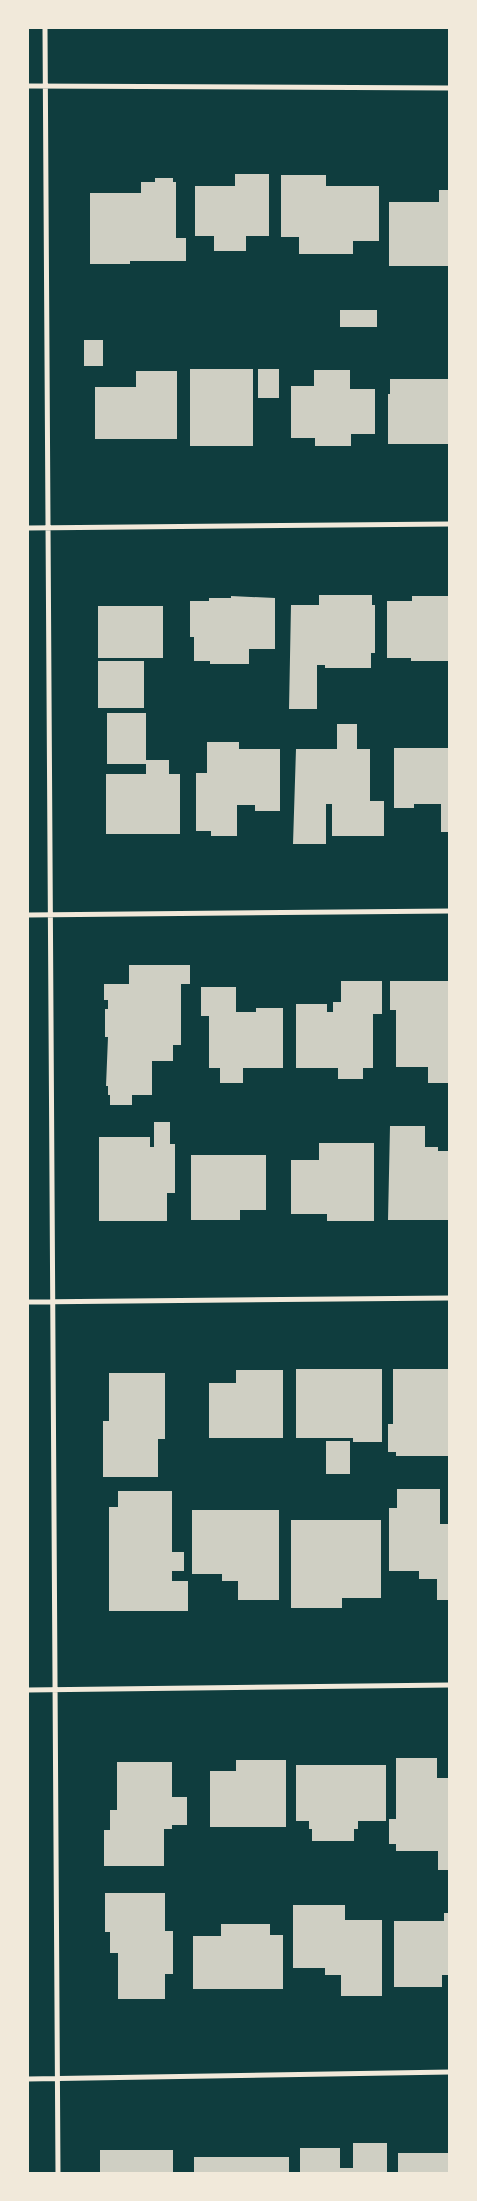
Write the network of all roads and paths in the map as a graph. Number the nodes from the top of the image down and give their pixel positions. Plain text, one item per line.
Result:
1 (45, 28) edge
2 (28, 86) edge
3 (45, 86) junction
4 (450, 88) edge
5 (450, 524) edge
6 (28, 528) edge
7 (48, 528) junction
8 (450, 912) edge
9 (28, 915) edge
10 (50, 915) junction
11 (450, 1298) edge
12 (28, 1302) edge
13 (53, 1302) junction
14 (450, 1685) edge
15 (28, 1690) edge
16 (55, 1690) junction
17 (450, 2072) edge
18 (58, 2078) junction
19 (28, 2079) edge
20 (58, 2174) edge

1 - 3 street
2 - 3 street
3 - 4 street
3 - 7 street
5 - 7 street
6 - 7 street
7 - 10 street
8 - 10 street
9 - 10 street
10 - 13 street
11 - 13 street
12 - 13 street
13 - 16 street
14 - 16 street
15 - 16 street
16 - 18 street
17 - 18 street
18 - 19 street
18 - 20 street

